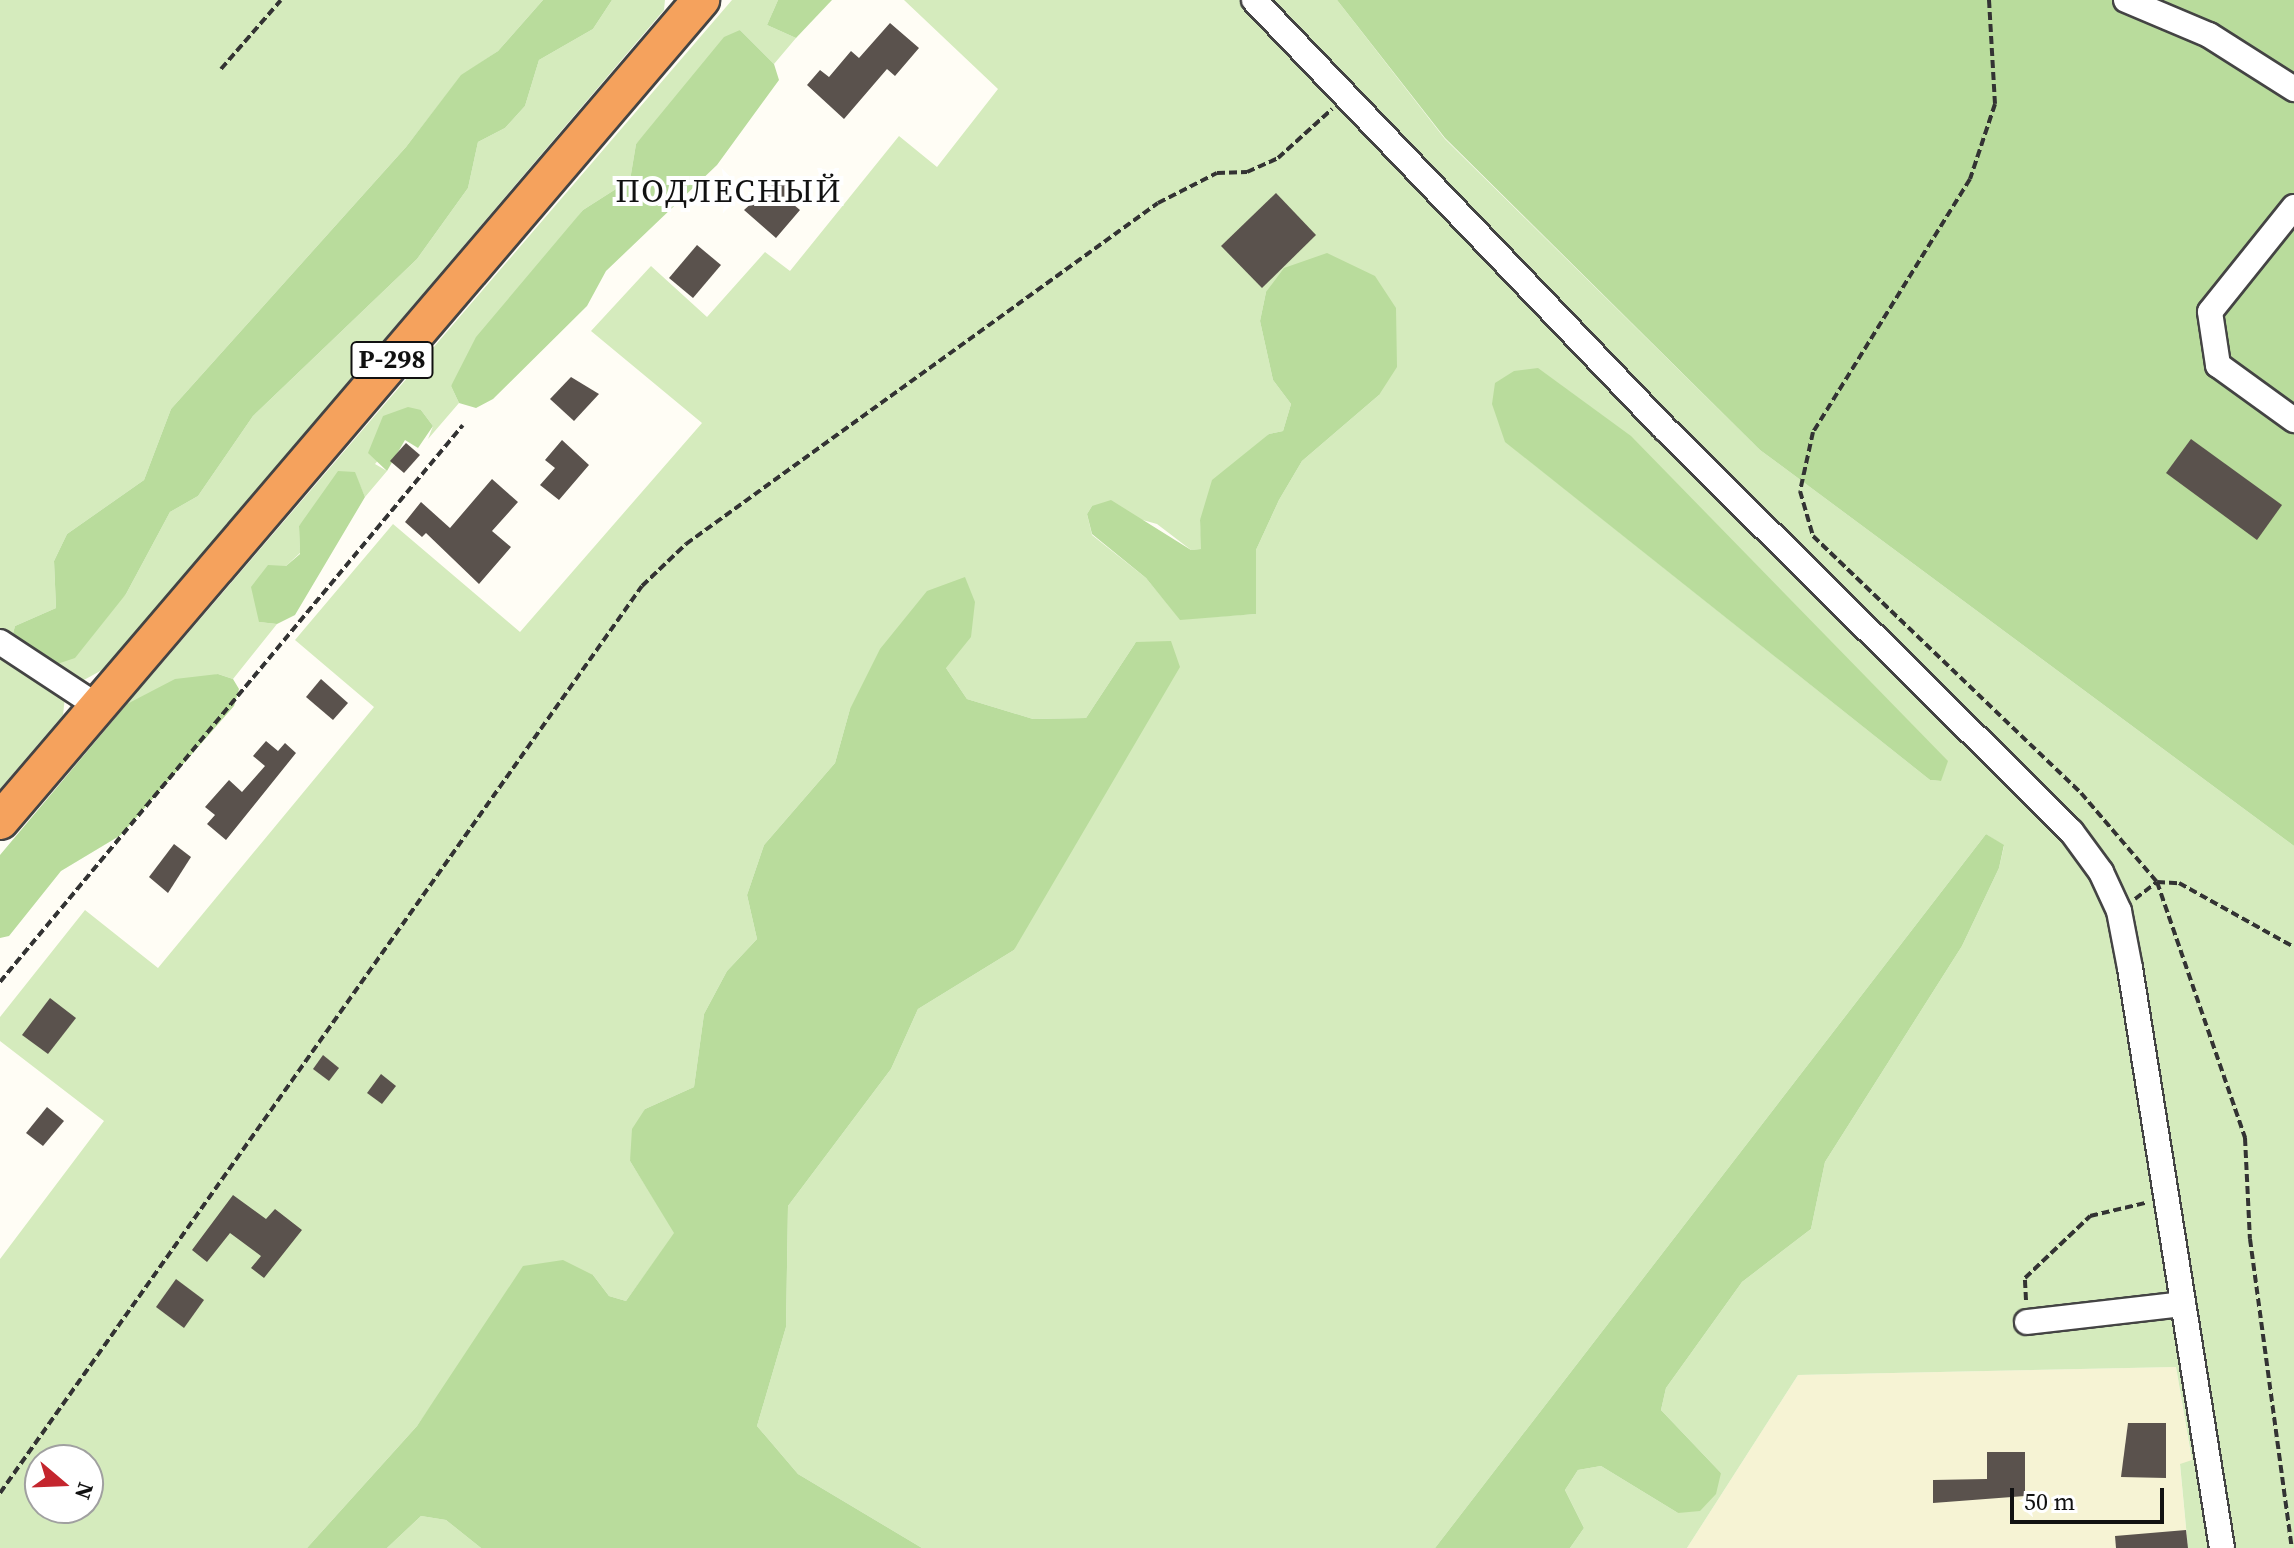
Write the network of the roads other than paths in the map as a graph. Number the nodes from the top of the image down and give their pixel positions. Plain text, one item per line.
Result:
1 (701, 0) edge
2 (1254, 0) edge
3 (2126, 0) edge
4 (2294, 89) edge
5 (2294, 207) edge
6 (2294, 420) edge
7 (0, 642) edge
8 (97, 706) junction
9 (0, 821) edge
10 (2183, 1304) junction
11 (2027, 1322) road end
12 (2222, 1548) edge

1 - 8 highway, Р-298
2 - 10 street
3 - 4 street
5 - 6 street
7 - 8 street
8 - 9 highway, Р-298
10 - 11 street
10 - 12 street

